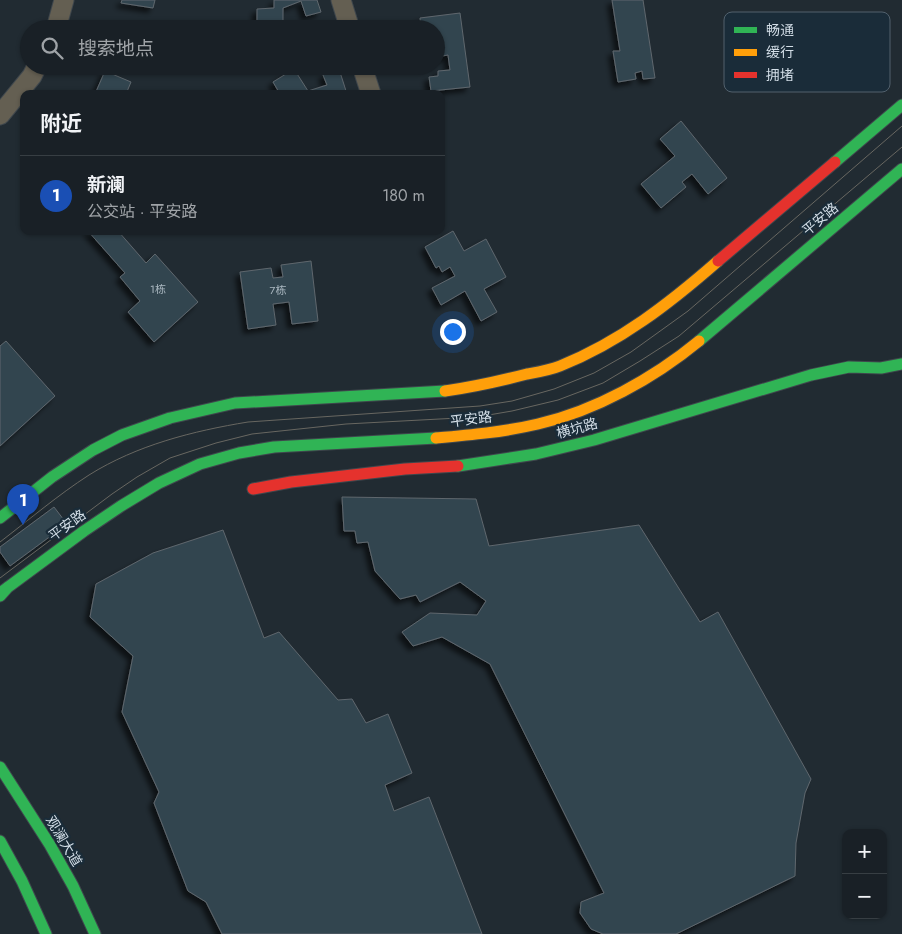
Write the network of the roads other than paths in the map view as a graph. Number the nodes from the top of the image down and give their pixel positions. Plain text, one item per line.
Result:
1 (64, 0) edge
2 (341, 0) edge
3 (58, 20) edge
4 (347, 20) edge
5 (32, 75) edge
6 (365, 75) edge
7 (21, 90) edge
8 (370, 90) edge
9 (20, 91) edge
10 (902, 105) edge
11 (0, 115) edge
12 (902, 169) edge
13 (902, 364) edge
14 (253, 489) dead end
15 (0, 518) edge
16 (3, 592) edge
17 (1, 768) edge
18 (0, 841) edge
19 (46, 934) edge
20 (95, 934) edge

1 - 3 street
2 - 4 street
5 - 7 street
6 - 8 street
9 - 11 street
10 - 15 main road
12 - 16 main road, 平安路
13 - 14 main road, 横坑路
17 - 20 main road, 观澜大道
18 - 19 main road

